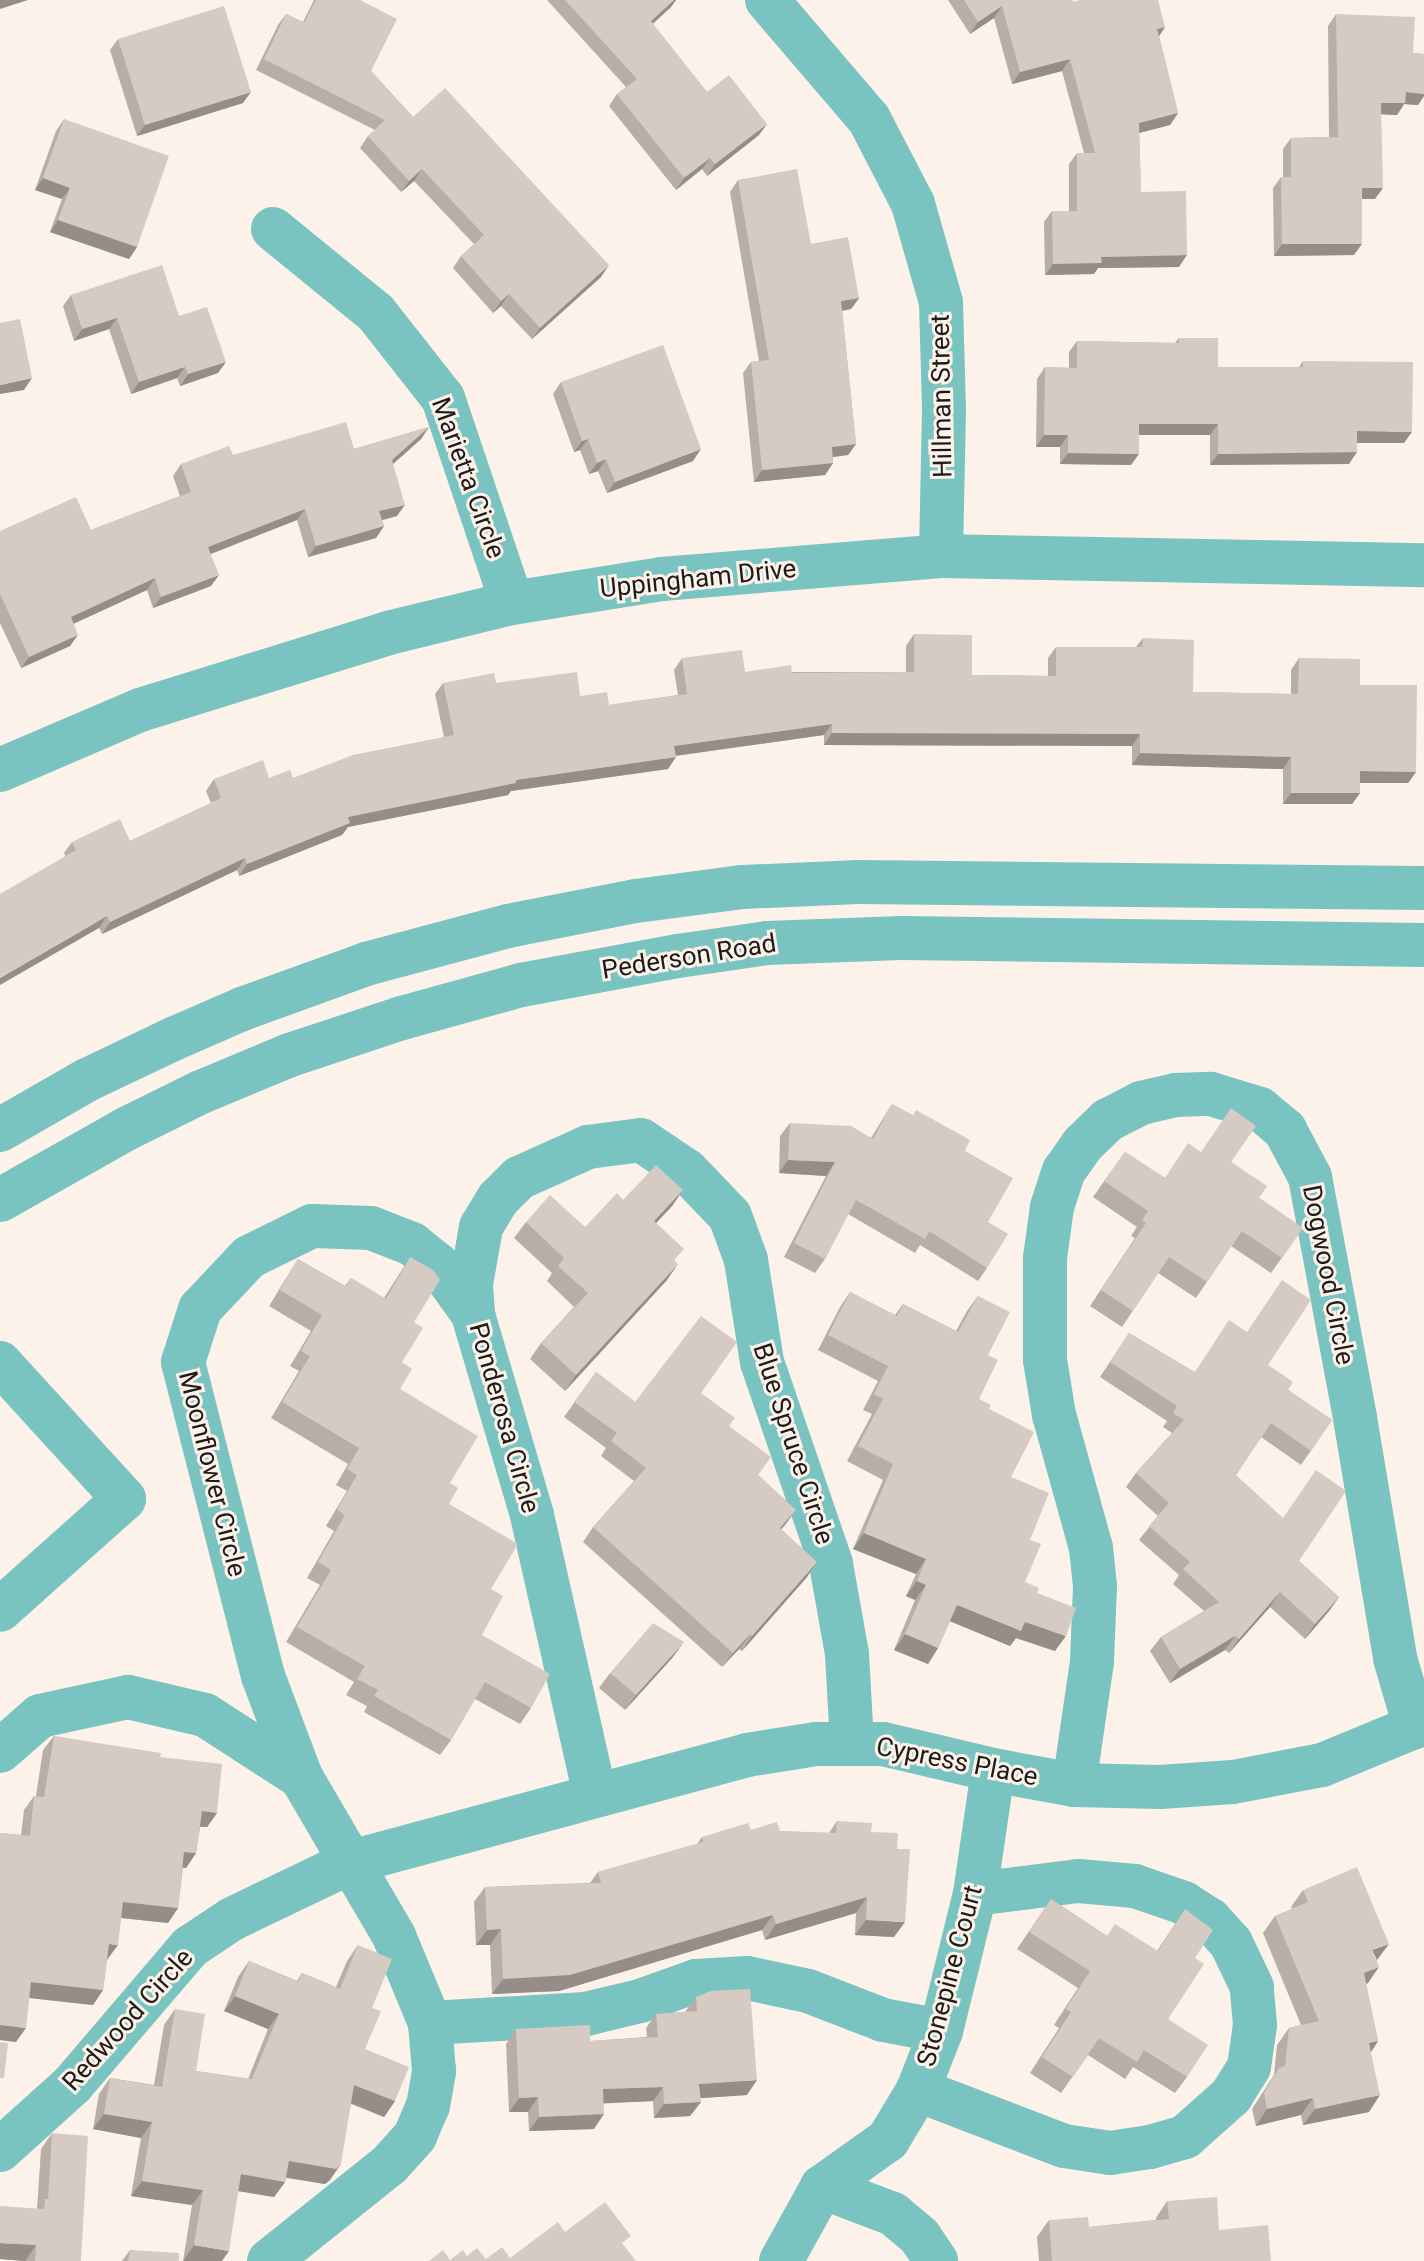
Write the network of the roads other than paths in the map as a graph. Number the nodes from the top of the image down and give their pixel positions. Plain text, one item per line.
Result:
1 (767, 0) edge
2 (273, 229) dead end
3 (941, 556) junction
4 (1424, 565) edge
5 (512, 603) junction
6 (0, 770) edge
7 (1424, 888) edge
8 (1424, 945) edge
9 (0, 1130) edge
10 (641, 1140) joint
11 (0, 1200) edge
12 (473, 1314) junction
13 (0, 1363) edge
14 (0, 1610) edge
15 (1420, 1725) edge
16 (852, 1743) junction
17 (0, 1751) edge
18 (993, 1770) junction
19 (301, 1777) junction
20 (1074, 1785) junction
21 (595, 1795) junction
22 (351, 1862) junction
23 (975, 1894) junction
24 (430, 2023) junction
25 (941, 2031) junction
26 (918, 2090) junction
27 (0, 2150) edge
28 (822, 2187) junction
29 (269, 2261) edge
30 (781, 2261) edge
31 (936, 2261) edge

1 - 3 street, Hillman Street
2 - 5 street, Marietta Circle
3 - 4 street, Uppingham Drive
3 - 5 street, Uppingham Drive
5 - 6 street, Uppingham Drive
7 - 9 street
8 - 11 street, Pederson Road
10 - 12 street, Ponderosa Circle
10 - 16 street, Blue Spruce Circle
12 - 19 street, Moonflower Circle
12 - 21 street, Ponderosa Circle
13 - 14 street
15 - 20 street, Cypress Place
15 - 20 street, Dogwood Circle
16 - 18 street, Cypress Place
16 - 21 street, Cypress Place
17 - 19 street
18 - 20 street, Cypress Place
18 - 23 street, Stonepine Court
19 - 22 street, Moonflower Circle
21 - 22 street, Cypress Place
22 - 24 street, Moonflower Circle
22 - 27 street, Redwood Circle
23 - 25 street, Stonepine Court
23 - 26 street
24 - 25 street
24 - 29 street, Moonflower Circle
25 - 26 street, Stonepine Court
26 - 28 street, Stonepine Court
28 - 30 street
28 - 31 street

